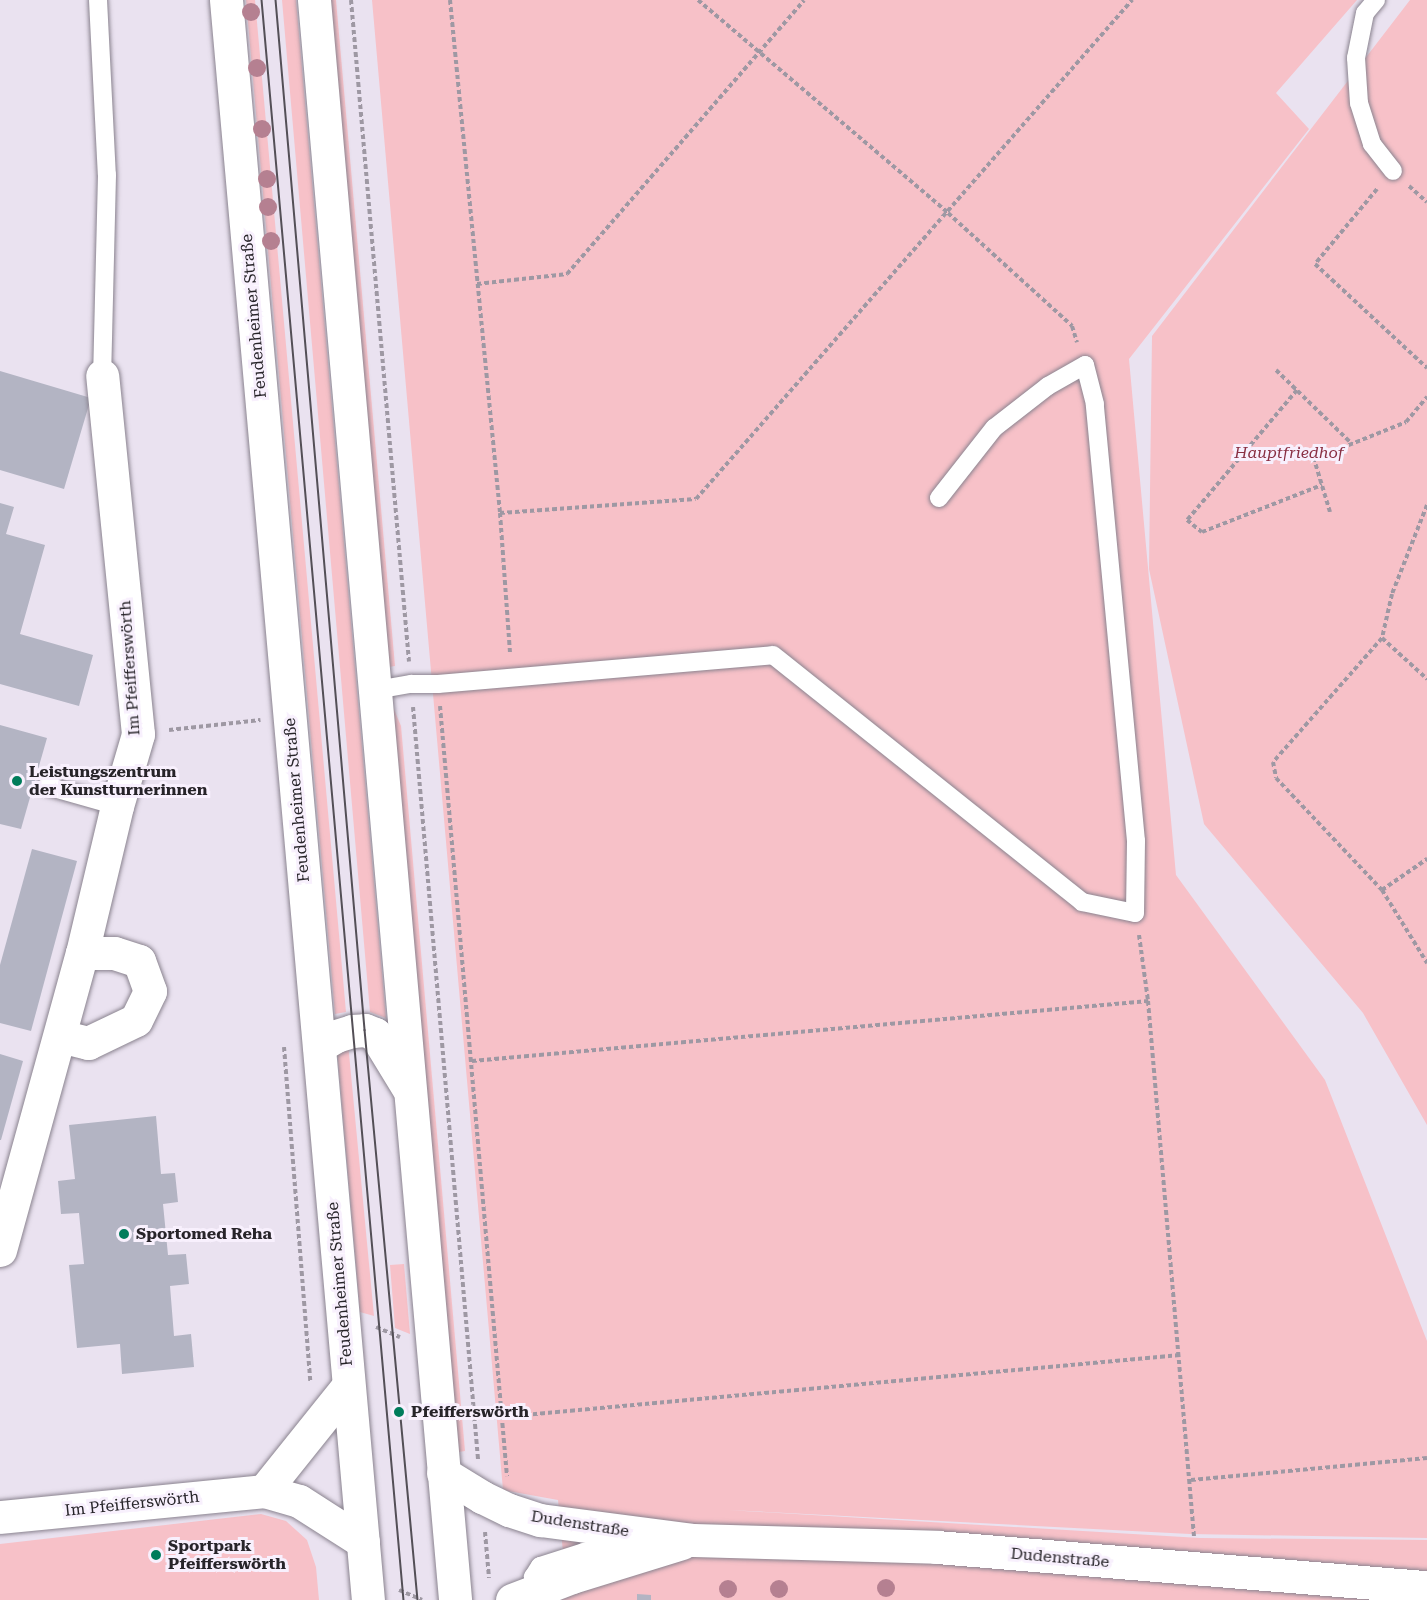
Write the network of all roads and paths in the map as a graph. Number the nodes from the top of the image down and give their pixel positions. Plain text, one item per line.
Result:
1 (98, 0) edge
2 (226, 0) edge
3 (314, 0) edge
4 (351, 0) edge
5 (450, 0) edge
6 (698, 0) edge
7 (804, 0) edge
8 (1132, 0) edge
9 (1376, 0) edge
10 (758, 53) junction
11 (1393, 171) junction
12 (1427, 202) edge
13 (948, 213) junction
14 (477, 284) junction
15 (1085, 365) junction
16 (1427, 369) edge
17 (1276, 370) dead end
18 (102, 376) joint
19 (1297, 390) junction
20 (1427, 397) edge
21 (1352, 444) junction
22 (1322, 485) junction
23 (939, 498) dead end
24 (1427, 505) edge
25 (1330, 512) dead end
26 (500, 513) junction
27 (1382, 638) junction
28 (511, 678) junction
29 (1427, 679) edge
30 (411, 684) junction
31 (438, 684) junction
32 (376, 690) junction
33 (260, 720) dead end
34 (138, 734) junction
35 (47, 786) dead end
36 (117, 806) junction
37 (1427, 859) edge
38 (1382, 890) junction
39 (1136, 914) junction
40 (82, 953) junction
41 (1427, 963) edge
42 (1148, 1001) junction
43 (60, 1036) junction
44 (319, 1046) junction
45 (472, 1061) junction
46 (410, 1092) junction
47 (0, 1251) edge
48 (369, 1324) dead end
49 (404, 1338) dead end
50 (1180, 1355) junction
51 (348, 1386) junction
52 (503, 1417) junction
53 (1427, 1458) edge
54 (443, 1473) junction
55 (1191, 1480) junction
56 (495, 1489) junction
57 (264, 1491) junction
58 (0, 1517) edge
59 (1194, 1534) dead end
60 (692, 1540) junction
61 (363, 1542) junction
62 (1427, 1587) edge
63 (380, 1594) edge
64 (520, 1595) edge
65 (423, 1600) edge
66 (455, 1600) edge

1 - 18 lane
2 - 44 main road, Feudenheimer Straße
3 - 32 main road
4 - 30 path
5 - 14 path
6 - 10 path
7 - 10 path
8 - 13 path
9 - 11 lane
10 - 13 path
10 - 14 path
11 - 12 path
11 - 16 path
13 - 15 path
13 - 26 path
14 - 26 path
15 - 23 lane
15 - 39 lane
17 - 19 path
18 - 34 main road, Im Pfeifferswörth
19 - 21 path
19 - 22 path
20 - 21 path
21 - 22 path
22 - 25 path
24 - 27 path
26 - 28 path
27 - 29 path
27 - 38 path
28 - 31 lane
28 - 39 lane
30 - 31 lane
30 - 32 lane
30 - 56 path
31 - 45 path
32 - 46 main road
33 - 34 path
34 - 36 main road, Im Pfeifferswörth
35 - 36 lane
36 - 40 main road, Im Pfeifferswörth
37 - 38 path
38 - 41 path
39 - 42 path
40 - 43 main road, Im Pfeifferswörth
40 - 43 main road
42 - 45 path
42 - 50 path
43 - 47 main road, Im Pfeifferswörth
44 - 46 main road
44 - 51 main road, Feudenheimer Straße
45 - 52 path
46 - 54 main road
48 - 49 path
50 - 52 path
50 - 55 path
51 - 57 main road
51 - 61 main road, Feudenheimer Straße
52 - 56 path
53 - 55 path
54 - 56 main road, Dudenstraße
54 - 66 main road
55 - 59 path
56 - 60 main road, Dudenstraße
56 - 64 path
57 - 58 main road, Im Pfeifferswörth
57 - 61 main road
60 - 62 main road, Dudenstraße
60 - 64 main road, Dudenstraße
61 - 63 main road, Feudenheimer Straße
63 - 65 path

